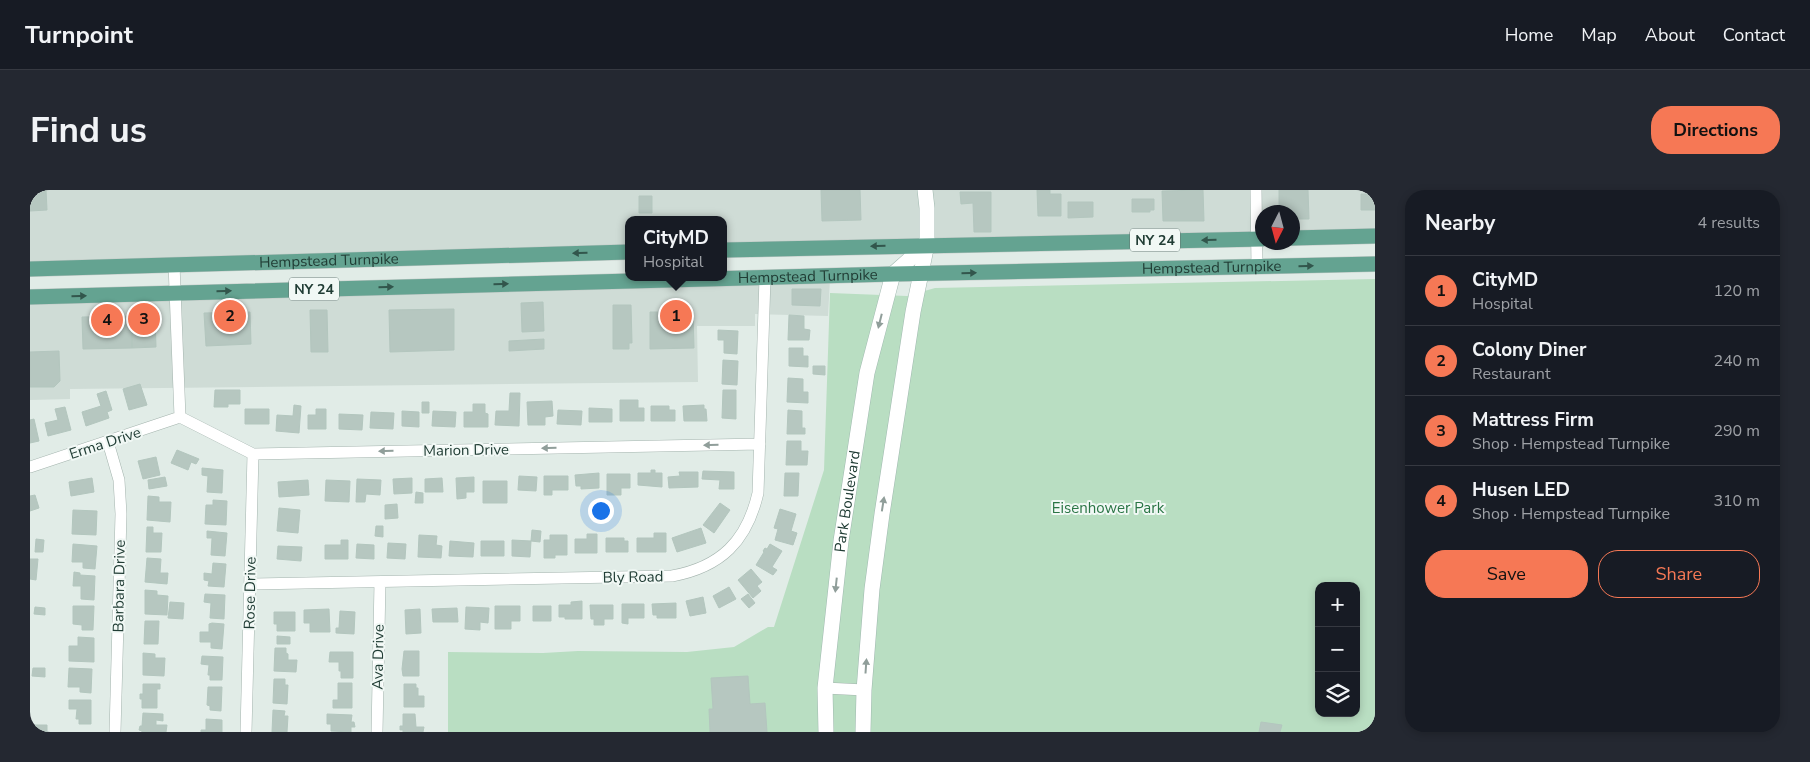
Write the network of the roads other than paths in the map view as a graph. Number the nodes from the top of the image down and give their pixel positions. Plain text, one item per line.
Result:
1 (925, 190) edge
2 (1256, 190) edge
3 (1257, 205) edge
4 (1375, 236) edge
5 (1300, 238) edge
6 (1255, 239) edge
7 (927, 244) junction
8 (727, 250) edge
9 (1259, 250) edge
10 (625, 252) edge
11 (174, 264) junction
12 (1375, 264) edge
13 (1257, 267) junction
14 (30, 269) edge
15 (893, 274) junction
16 (920, 274) junction
17 (765, 278) junction
18 (727, 279) edge
19 (639, 281) edge
20 (175, 292) junction
21 (30, 297) edge
22 (180, 417) junction
23 (108, 442) junction
24 (760, 444) junction
25 (253, 454) junction
26 (30, 467) edge
27 (380, 582) junction
28 (250, 584) junction
29 (825, 688) junction
30 (864, 690) junction
31 (116, 732) edge
32 (246, 732) edge
33 (376, 732) edge
34 (826, 732) edge
35 (863, 732) edge

1 - 7 street
2 - 3 street
4 - 5 main road
6 -> 7 main road, Hempstead Turnpike / NY 24
7 -> 8 main road, Hempstead Turnpike / NY 24
7 - 15 street
7 - 16 street
9 - 13 street
10 -> 11 main road, Hempstead Turnpike / NY 24
11 - 14 main road, Hempstead Turnpike / NY 24
11 - 20 street
13 -> 12 main road, Hempstead Turnpike / NY 24
16 -> 13 main road, Hempstead Turnpike / NY 24
15 - 16 main road, Hempstead Turnpike / NY 24
15 - 17 main road, Hempstead Turnpike / NY 24
15 -> 29 street, Park Boulevard
30 -> 16 street
18 -> 17 main road, Hempstead Turnpike / NY 24
17 - 24 street, Bly Road
20 -> 19 main road, Hempstead Turnpike / NY 24
21 -> 20 main road, Hempstead Turnpike / NY 24
20 - 22 street
22 - 23 street, Erma Drive
22 - 25 street, Marion Drive
23 - 26 street, Erma Drive
23 - 31 street, Barbara Drive
24 -> 25 street, Marion Drive
24 - 27 street, Bly Road
25 - 28 street, Rose Drive
27 - 28 street, Bly Road
27 - 33 street, Ava Drive
28 - 32 street, Rose Drive
29 - 30 street
29 - 34 street, Park Boulevard
30 - 35 street

